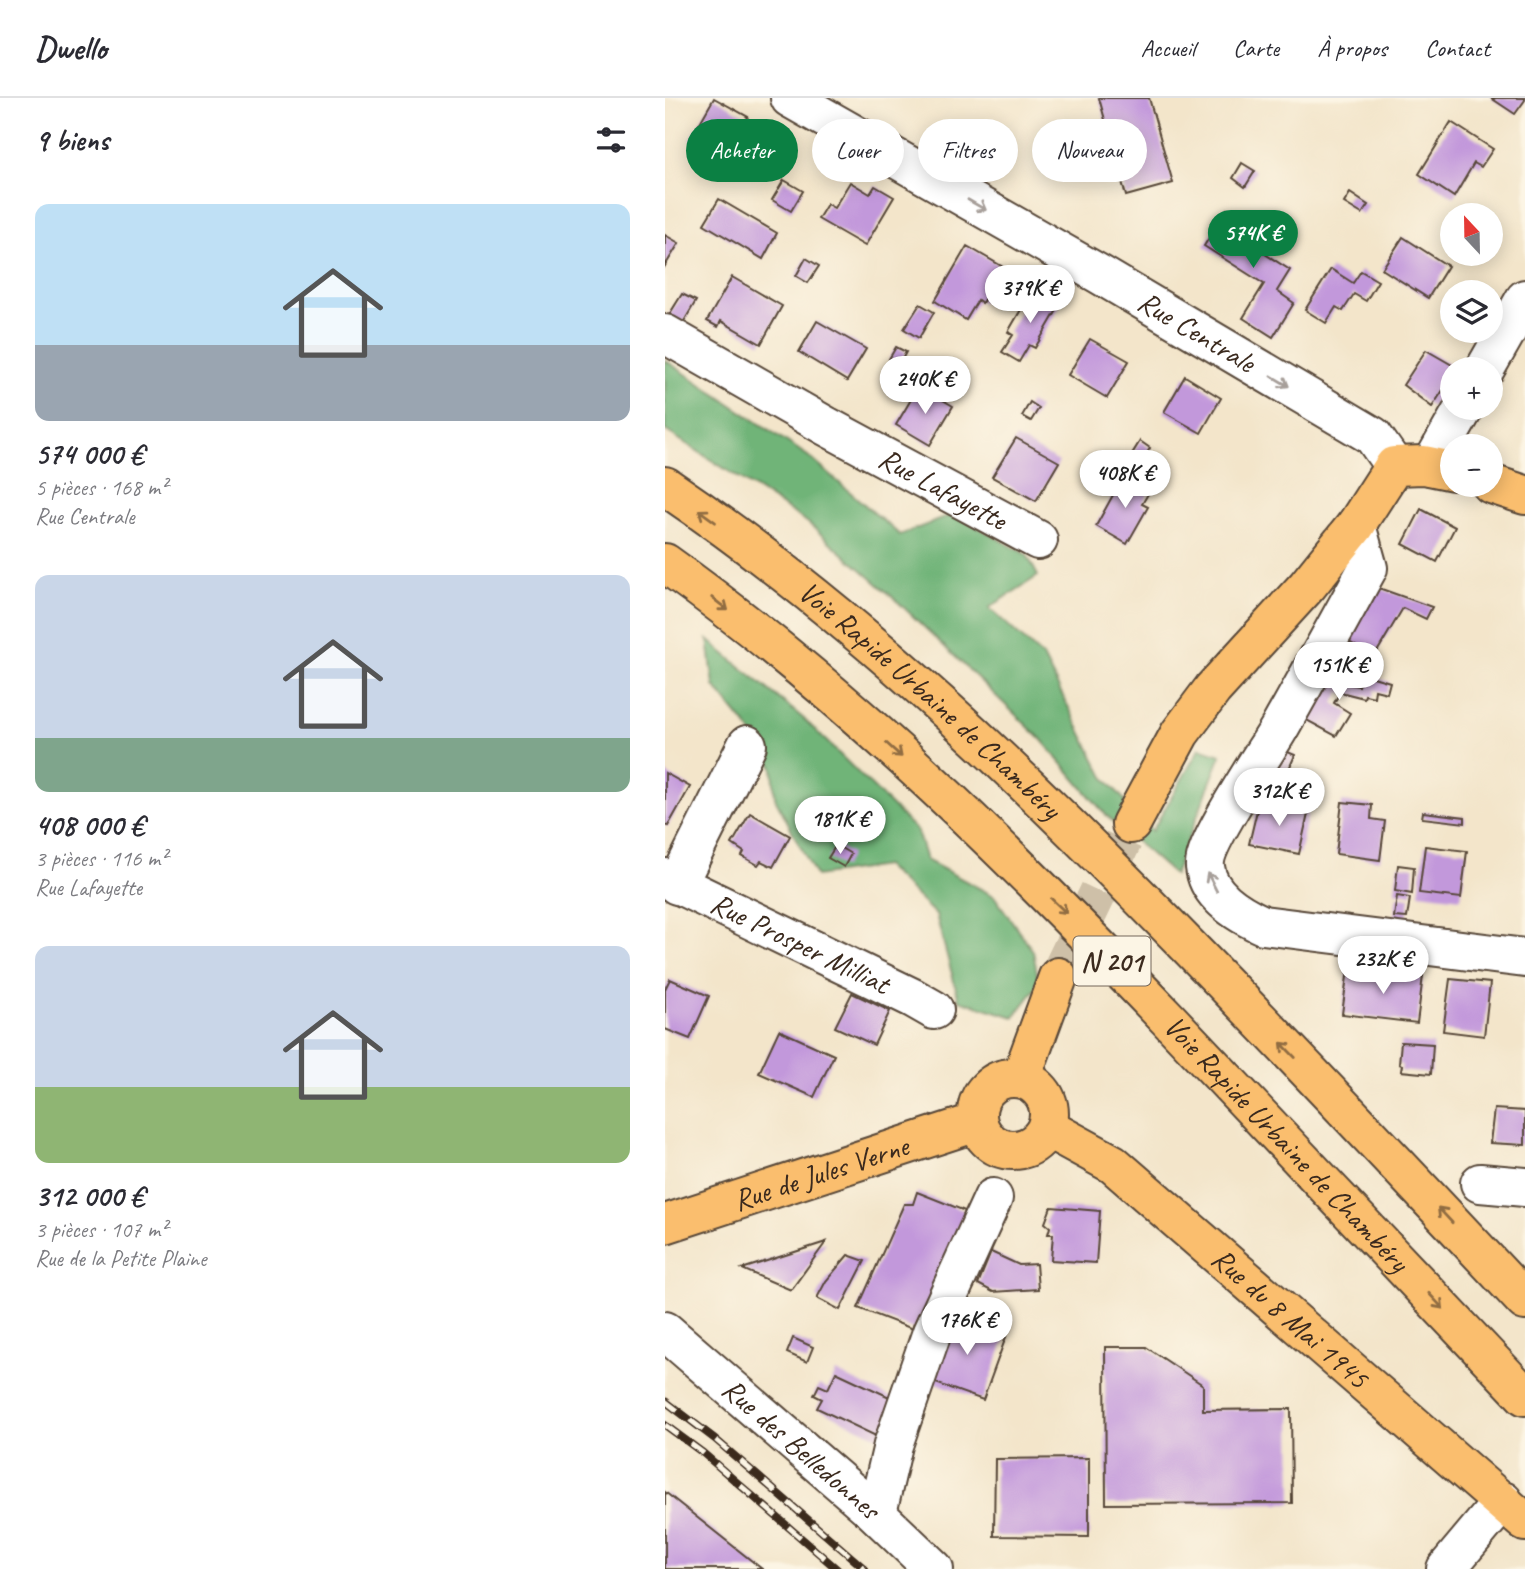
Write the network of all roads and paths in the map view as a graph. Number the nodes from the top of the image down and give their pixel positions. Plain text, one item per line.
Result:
1 (790, 98) edge
2 (1525, 299) edge
3 (665, 334) edge
4 (1492, 357) edge
5 (1394, 466) junction
6 (1440, 468) edge
7 (665, 486) edge
8 (1503, 488) edge
9 (1525, 495) edge
10 (1356, 525) junction
11 (1038, 540) dead end
12 (665, 563) edge
13 (747, 745) dead end
14 (1131, 824) tunnel mouth
15 (671, 881) edge
16 (1525, 958) edge
17 (1058, 977) tunnel mouth
18 (934, 1010) dead end
19 (1021, 1078) junction
20 (977, 1122) junction
21 (1047, 1128) junction
22 (1480, 1183) dead end
23 (1525, 1187) edge
24 (993, 1198) dead end
25 (665, 1224) edge
26 (1525, 1301) edge
27 (665, 1331) edge
28 (1525, 1396) edge
29 (1514, 1511) edge
30 (877, 1513) junction
31 (934, 1569) edge
32 (1446, 1569) edge

1 -> 5 street, Rue Centrale
2 - 4 street
3 - 11 street, Rue Lafayette
5 - 6 main road
5 - 10 main road
26 -> 7 main road, Voie Rapide Urbaine de Chambéry / N 201
8 - 9 main road
10 - 14 main road
16 -> 10 street
12 -> 28 main road, Voie Rapide Urbaine de Chambéry / N 201
13 - 15 street
15 - 18 street, Rue Prosper Milliat
17 - 19 main road
19 - 20 main road
19 - 21 main road
20 - 21 main road
20 - 25 main road, Rue de Jules Verne
21 - 29 main road, Rue du 8 Mai 1945
22 - 23 street
24 - 30 street
27 - 30 street, Rue des Belledonnes
29 - 32 street
30 - 31 street, Rue des Belledonnes

